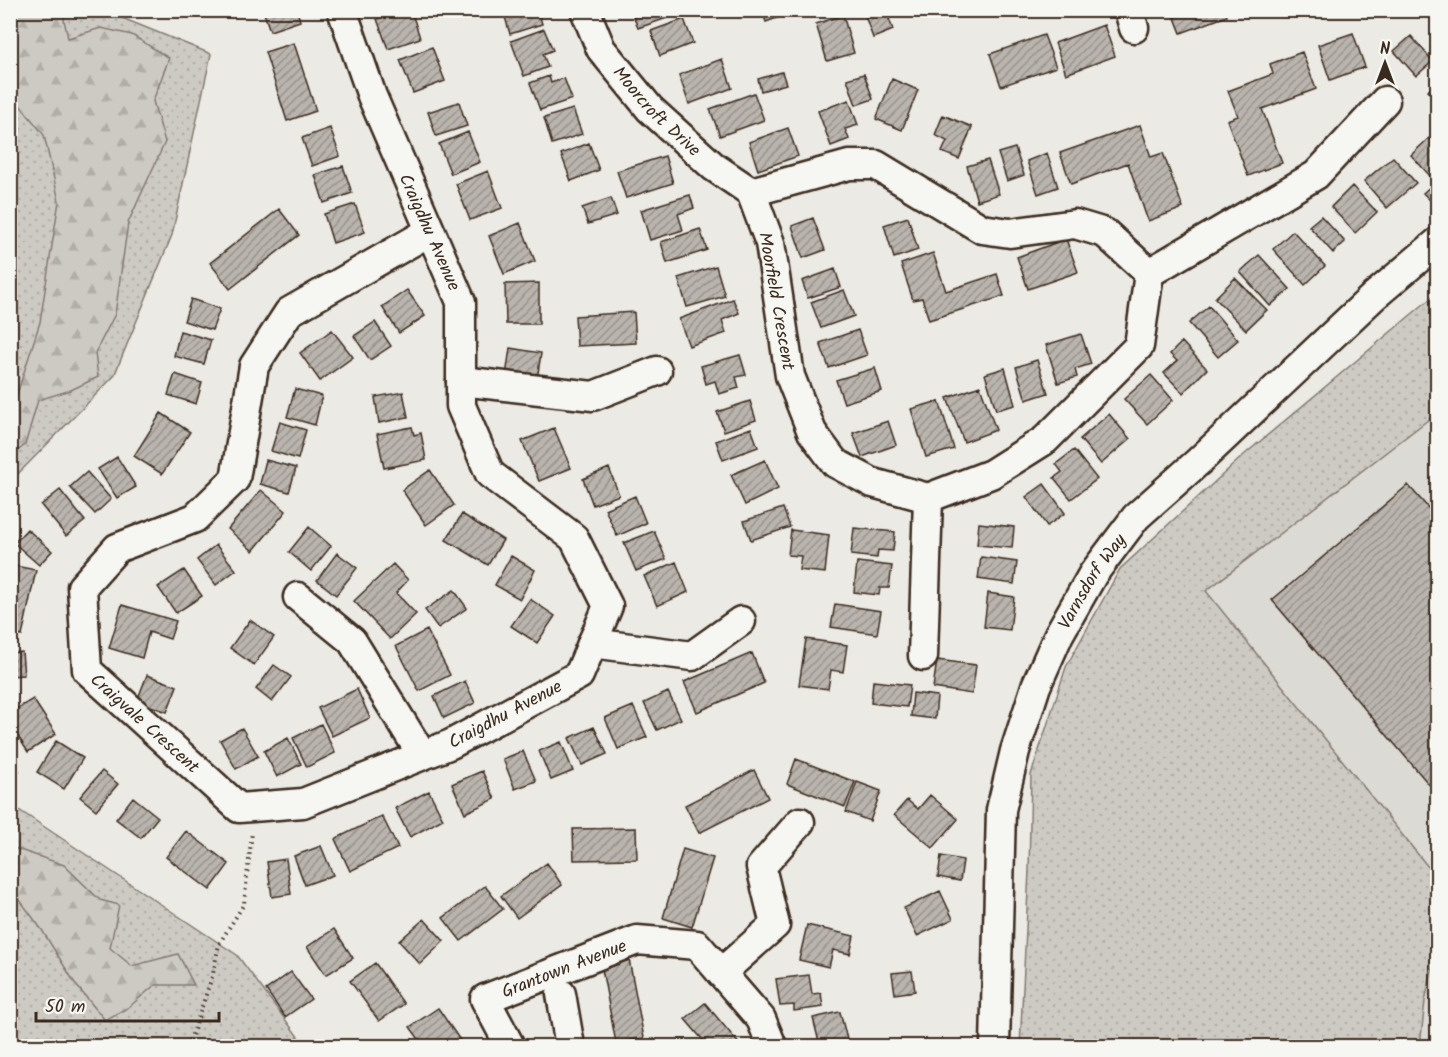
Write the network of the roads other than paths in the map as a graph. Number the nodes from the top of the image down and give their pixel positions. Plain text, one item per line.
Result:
1 (342, 10) edge
2 (585, 10) edge
3 (1385, 101) dead end
4 (751, 192) junction
5 (429, 232) junction
6 (1437, 242) edge
7 (1149, 273) junction
8 (657, 371) dead end
9 (461, 381) junction
10 (927, 498) junction
11 (298, 597) dead end
12 (741, 621) dead end
13 (592, 643) junction
14 (923, 656) dead end
15 (422, 756) junction
16 (303, 803) joint
17 (800, 822) dead end
18 (721, 973) junction
19 (561, 994) dead end
20 (510, 1047) edge
21 (570, 1047) edge
22 (772, 1047) edge
23 (995, 1047) edge

1 - 5 street, Craigdhu Avenue
2 - 4 street, Moorcroft Drive
3 - 7 street
4 - 7 street
4 - 10 street, Moorfield Crescent
5 - 9 street, Craigdhu Avenue
5 - 16 street, Craigvale Crescent
6 - 23 street, Varnsdorf Way
7 - 10 street
8 - 9 street
9 - 13 street, Craigdhu Avenue
10 - 14 street
11 - 15 street
12 - 13 street
13 - 15 street, Craigdhu Avenue
15 - 16 street, Craigdhu Avenue
17 - 18 street
18 - 20 street, Grantown Avenue
18 - 22 street, Grantown Avenue
19 - 21 street

